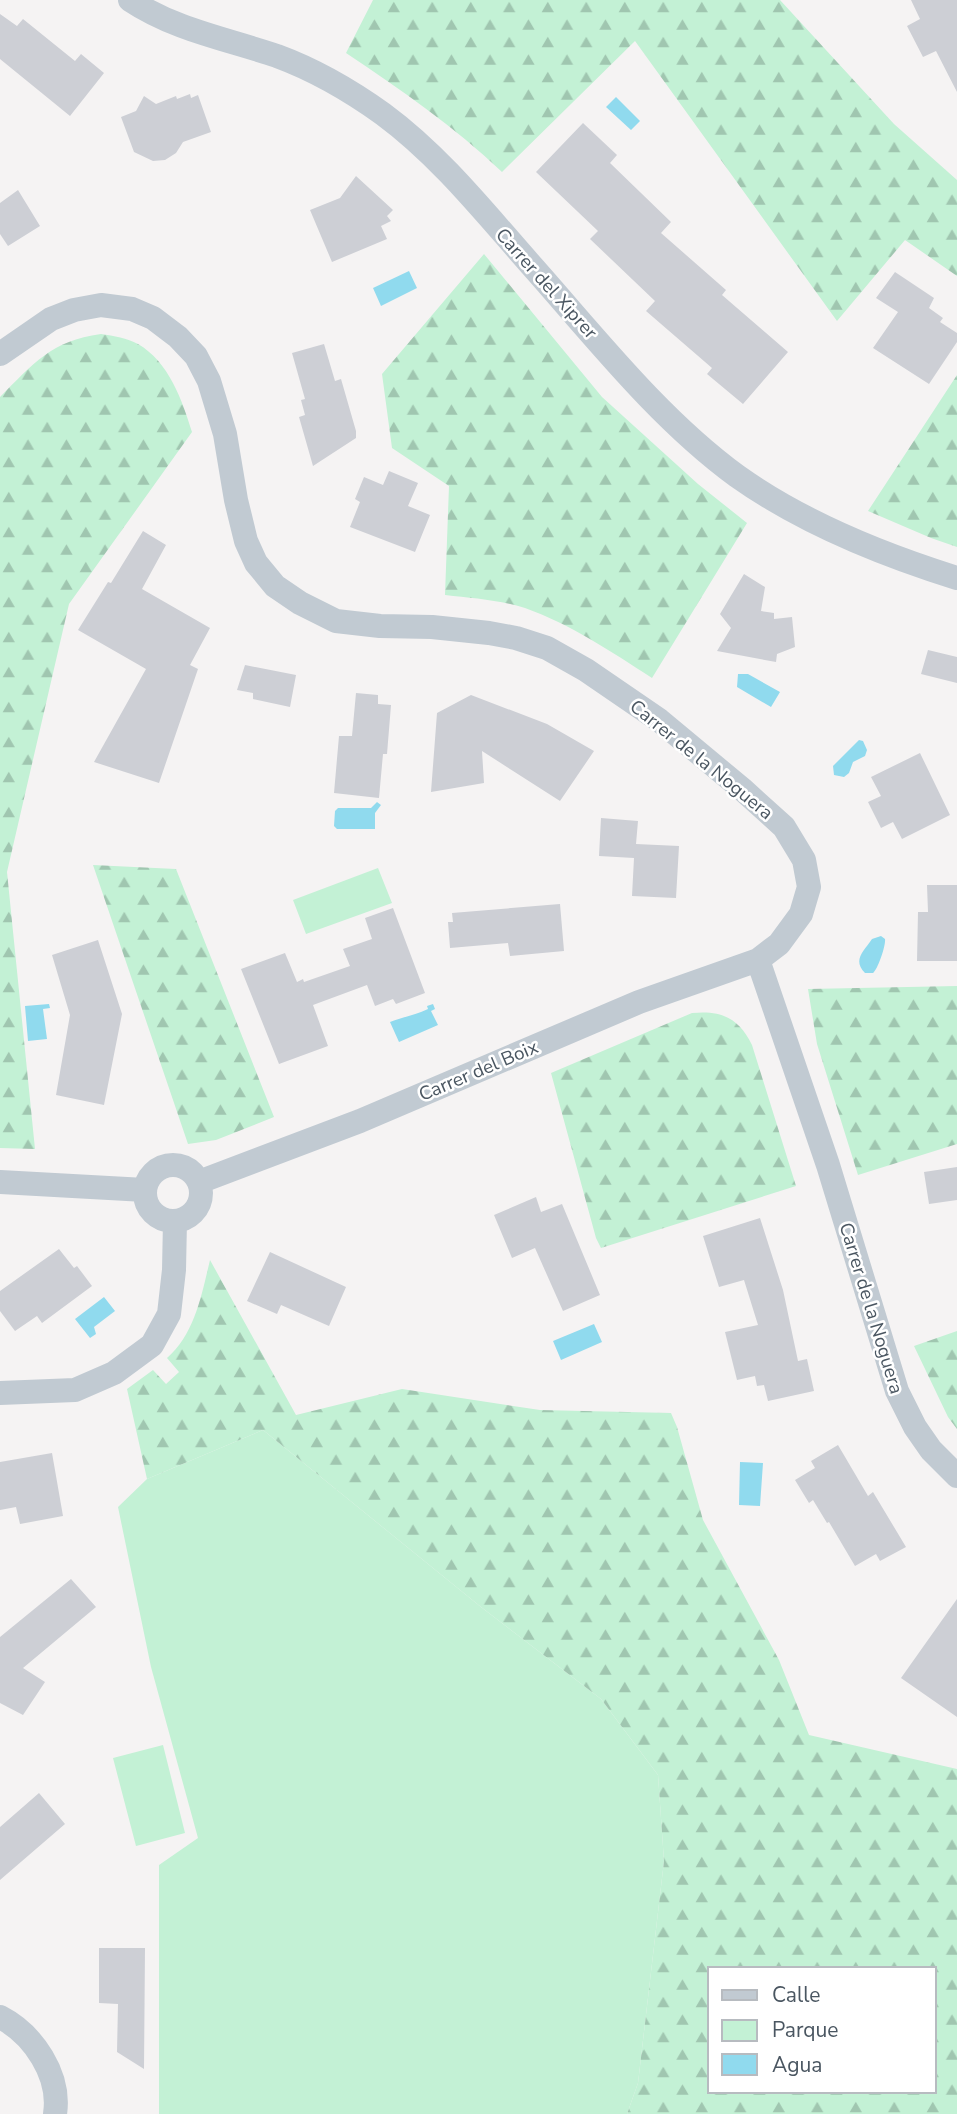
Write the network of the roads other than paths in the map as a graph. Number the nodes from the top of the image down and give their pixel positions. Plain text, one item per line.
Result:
1 (130, 0) edge
2 (0, 354) edge
3 (957, 578) edge
4 (758, 960) junction
5 (0, 1182) edge
6 (199, 1182) junction
7 (145, 1190) junction
8 (175, 1221) junction
9 (0, 1393) edge
10 (957, 1476) edge
11 (0, 2017) edge
12 (55, 2114) edge

1 - 3 street, Carrer del Xiprer
2 - 4 street, Carrer de la Noguera
4 - 6 street, Carrer del Boix
4 - 10 street, Carrer de la Noguera
5 - 7 street
6 - 7 street
6 - 8 street
7 - 8 street
8 - 9 street
11 - 12 street

